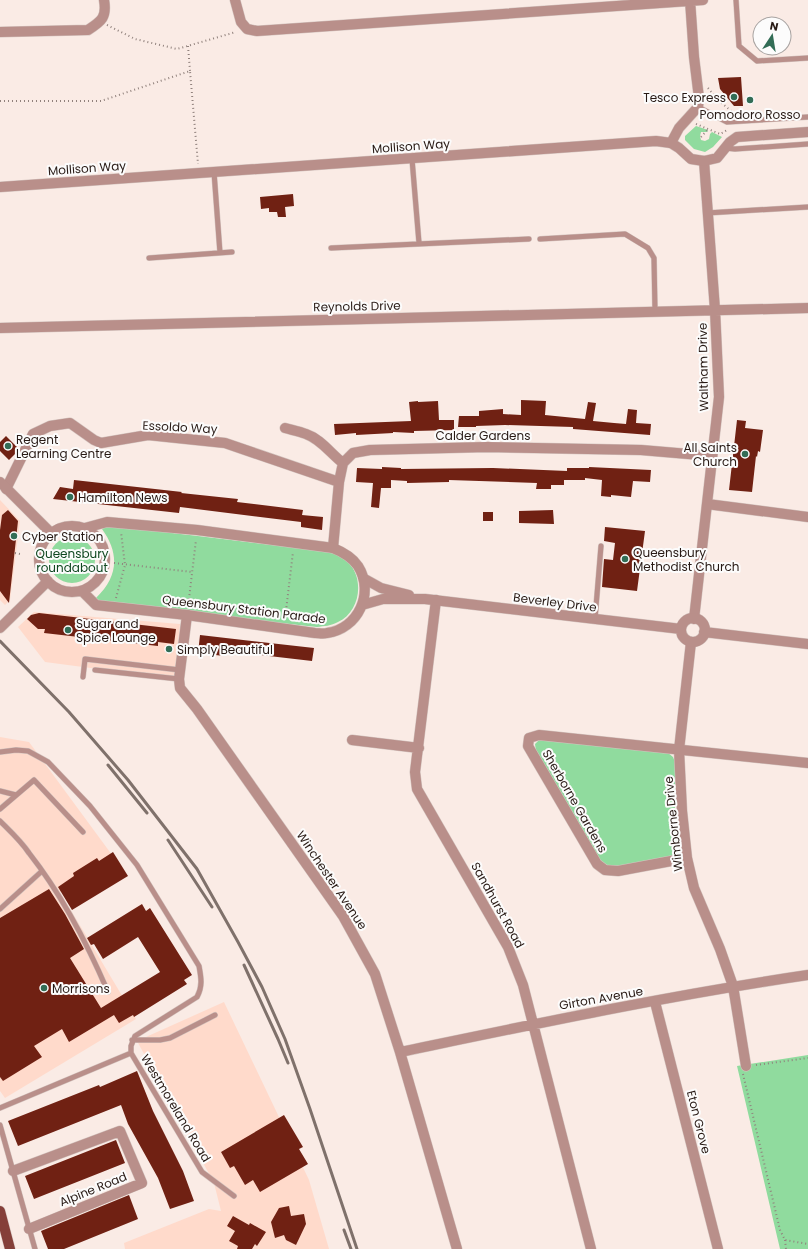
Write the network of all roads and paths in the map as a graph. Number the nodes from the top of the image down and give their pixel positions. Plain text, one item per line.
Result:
1 (104, 0) edge
2 (235, 0) edge
3 (690, 0) edge
4 (703, 0) edge
5 (736, 0) edge
6 (101, 22) junction
7 (244, 26) junction
8 (0, 32) edge
9 (188, 46) junction
10 (808, 58) edge
11 (190, 71) junction
12 (696, 73) junction
13 (0, 101) edge
14 (698, 107) junction
15 (738, 117) dead end
16 (808, 117) edge
17 (693, 123) dead end
18 (730, 128) dead end
19 (708, 129) junction
20 (808, 132) edge
21 (701, 137) dead end
22 (672, 143) junction
23 (808, 144) edge
24 (725, 148) junction
25 (412, 159) junction
26 (704, 161) junction
27 (214, 172) junction
28 (199, 173) junction
29 (0, 187) edge
30 (808, 207) edge
31 (707, 213) junction
32 (529, 239) dead end
33 (540, 239) dead end
34 (419, 243) junction
35 (331, 248) dead end
36 (232, 252) dead end
37 (220, 253) junction
38 (149, 258) dead end
39 (808, 308) edge
40 (715, 310) junction
41 (655, 312) junction
42 (0, 328) edge
43 (284, 428) dead end
44 (712, 456) junction
45 (344, 463) junction
46 (339, 482) junction
47 (3, 485) edge
48 (707, 504) junction
49 (808, 517) edge
50 (120, 523) junction
51 (85, 528) junction
52 (197, 530) junction
53 (51, 533) junction
54 (294, 543) junction
55 (601, 546) dead end
56 (333, 548) junction
57 (15, 553) dead end
58 (20, 554) dead end
59 (114, 563) dead end
60 (125, 565) junction
61 (192, 572) junction
62 (363, 578) junction
63 (48, 582) junction
64 (82, 590) junction
65 (425, 599) junction
66 (436, 600) junction
67 (362, 605) junction
68 (114, 607) junction
69 (187, 616) junction
70 (595, 619) junction
71 (694, 619) junction
72 (0, 628) edge
73 (284, 629) junction
74 (681, 629) junction
75 (704, 632) junction
76 (692, 642) junction
77 (808, 644) edge
78 (95, 670) dead end
79 (180, 674) junction
80 (83, 677) dead end
81 (352, 740) dead end
82 (419, 748) junction
83 (679, 750) junction
84 (0, 752) edge
85 (808, 763) edge
86 (0, 791) edge
87 (16, 795) junction
88 (0, 809) edge
89 (0, 821) edge
90 (83, 832) dead end
91 (687, 858) junction
92 (42, 871) junction
93 (0, 909) edge
94 (808, 975) edge
95 (733, 986) junction
96 (108, 992) dead end
97 (654, 1002) junction
98 (215, 1015) dead end
99 (533, 1024) junction
100 (132, 1040) junction
101 (400, 1052) junction
102 (131, 1053) junction
103 (808, 1058) edge
104 (746, 1066) junction
105 (0, 1108) edge
106 (0, 1125) edge
107 (13, 1171) junction
108 (234, 1196) dead end
109 (0, 1211) edge
110 (29, 1229) junction
111 (785, 1240) junction
112 (808, 1244) edge
113 (10, 1249) edge
114 (34, 1249) edge
115 (457, 1249) edge
116 (591, 1249) edge
117 (718, 1249) edge
118 (786, 1249) edge

1 - 6 street
2 - 7 street
3 - 4 street
3 - 7 street
3 - 12 street
5 - 10 lane
6 - 8 street
6 - 9 path
7 - 9 path
9 - 11 path
11 - 13 path
11 - 28 path
12 - 14 street
12 - 15 path
14 - 16 lane
14 - 22 street
17 - 19 path
18 - 19 path
19 - 21 path
20 - 24 street
22 - 25 street, Mollison Way
22 - 26 street
23 - 24 lane
24 - 26 street
25 - 27 street, Mollison Way
25 - 34 lane
26 - 31 street, Waltham Drive
27 - 28 street, Mollison Way
27 - 37 lane
28 - 29 street, Mollison Way
30 - 31 lane
31 - 40 street, Waltham Drive
32 - 34 lane
33 - 41 lane
34 - 35 lane
36 - 37 lane
37 - 38 lane
39 - 40 street, Reynolds Drive
40 - 41 street, Reynolds Drive
40 - 44 street, Waltham Drive
41 - 42 street, Reynolds Drive
43 - 45 street
44 - 45 street, Calder Gardens
44 - 48 street, Waltham Drive
45 - 46 street
46 - 47 street, Essoldo Way
46 - 56 street
47 - 53 street
48 - 49 street
48 - 71 street, Waltham Drive
50 - 51 street, Queensbury Station Parade
50 - 52 street, Queensbury Station Parade
50 - 60 path
51 - 53 street
51 - 64 street
52 - 54 street, Queensbury Station Parade
52 - 61 path
53 - 63 street
54 - 56 street, Queensbury Station Parade
54 - 73 path
55 - 70 lane
56 - 62 street, Queensbury Station Parade
57 - 58 path
59 - 60 path
60 - 61 path
60 - 68 path
61 - 69 path
62 - 65 street, Beverley Drive
62 - 67 street, Queensbury Station Parade
63 - 64 street
63 - 72 street
64 - 68 street, Queensbury Station Parade
65 - 66 street, Beverley Drive
65 - 67 street, Beverley Drive
66 - 70 street, Beverley Drive
66 - 82 street, Sandhurst Road
67 - 73 street, Queensbury Station Parade
68 - 69 street, Queensbury Station Parade
69 - 73 street, Queensbury Station Parade
69 - 79 street
70 - 74 street, Beverley Drive
71 - 74 street
71 - 75 street
74 - 76 street
75 - 76 street
75 - 77 street
76 - 83 street, Wimborne Drive
78 - 79 lane
79 - 80 lane
79 - 101 street, Winchester Avenue
81 - 82 street
82 - 99 street, Sandhurst Road
83 - 85 street
83 - 91 street, Wimborne Drive
83 - 91 street, Sherborne Gardens
84 - 100 lane
86 - 87 lane
87 - 88 lane
87 - 90 lane
89 - 92 lane
91 - 95 street, Wimborne Drive
92 - 93 lane
92 - 96 lane
94 - 95 street, Girton Avenue
95 - 97 street, Girton Avenue
95 - 104 street, Wimborne Drive
97 - 99 street, Girton Avenue
97 - 117 street, Eton Grove
98 - 100 lane
99 - 101 street, Girton Avenue
99 - 116 street, Sandhurst Road
100 - 102 lane
101 - 115 street, Winchester Avenue
102 - 105 lane, Westmoreland Road
102 - 108 lane, Westmoreland Road
103 - 104 path
104 - 111 path
106 - 107 lane
107 - 110 lane
107 - 110 street, Alpine Road
109 - 113 main road
110 - 114 lane
111 - 112 path
111 - 118 path

